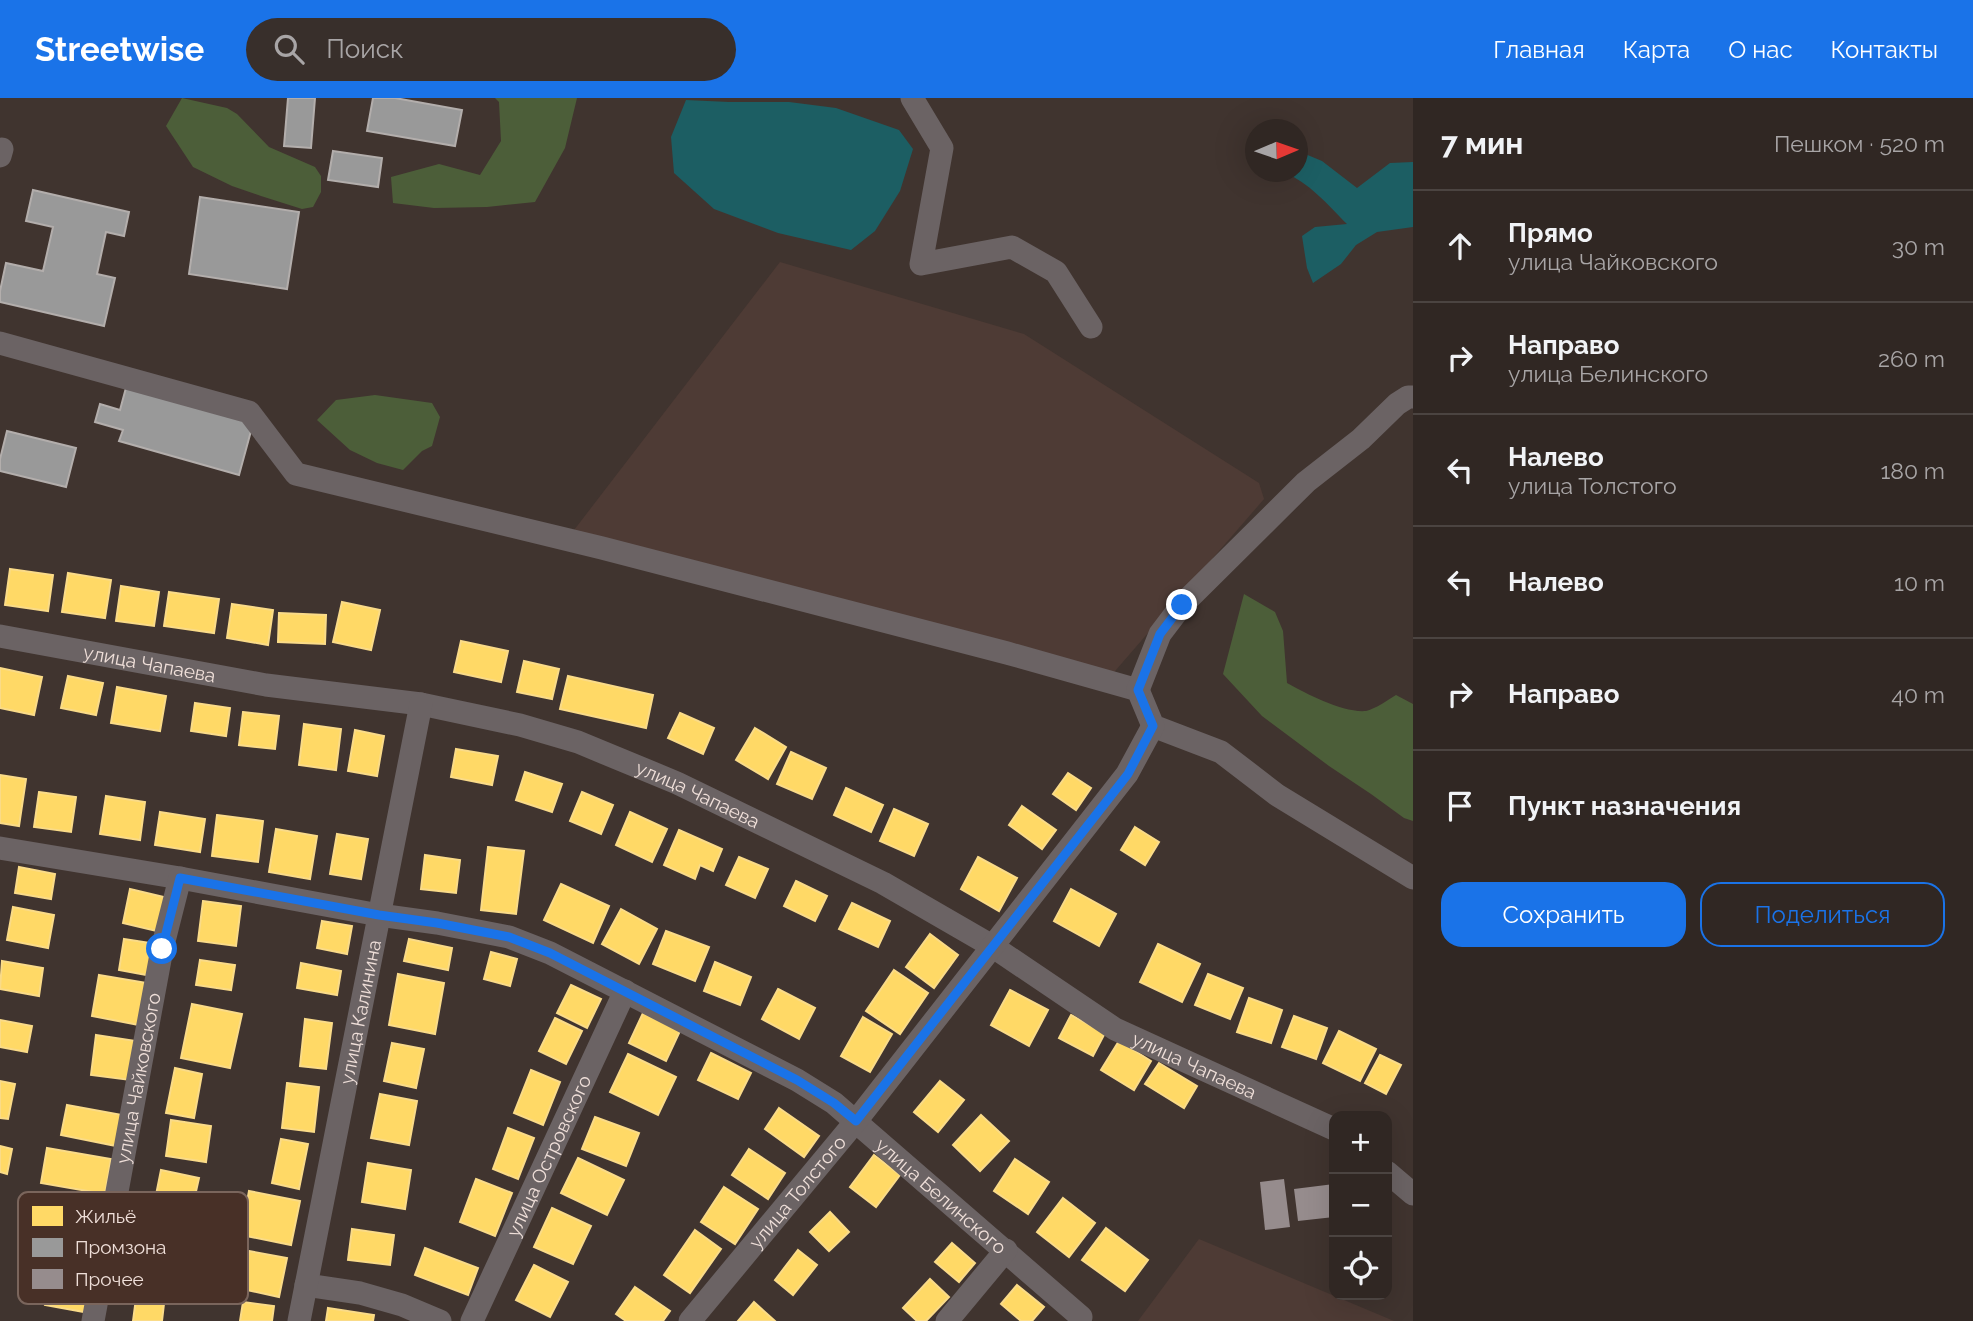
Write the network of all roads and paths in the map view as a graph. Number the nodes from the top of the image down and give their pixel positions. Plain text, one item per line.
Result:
1 (912, 98) edge
2 (1091, 327) dead end
3 (0, 343) edge
4 (1413, 397) edge
5 (0, 636) edge
6 (1138, 690) junction
7 (421, 704) junction
8 (1153, 726) junction
9 (0, 848) edge
10 (180, 878) junction
11 (1413, 878) edge
12 (379, 915) junction
13 (992, 946) junction
14 (625, 991) junction
15 (856, 1121) junction
16 (1329, 1127) edge
17 (1389, 1174) edge
18 (117, 1192) edge
19 (1413, 1195) edge
20 (1006, 1251) junction
21 (306, 1285) junction
22 (1081, 1317) dead end
23 (299, 1321) edge
24 (440, 1321) edge
25 (472, 1321) edge
26 (690, 1321) edge
27 (947, 1321) edge

1 - 2 street
3 - 6 street
4 - 6 street
5 - 7 street, улица Чапаева
6 - 8 street
7 - 12 street, улица Калинина
7 - 13 street, улица Чапаева
8 - 11 street
8 - 13 street, улица Толстого
9 - 10 street, улица Белинского
10 - 12 street, улица Белинского
10 - 18 street, улица Чайковского
12 - 14 street, улица Белинского
12 - 21 street, улица Калинина
13 - 15 street, улица Толстого
13 - 16 street, улица Чапаева
14 - 15 street, улица Белинского
14 - 25 street, улица Островского
15 - 20 street, улица Белинского
15 - 26 street, улица Толстого
17 - 19 street
20 - 22 street, улица Белинского
20 - 27 street
21 - 23 street, улица Калинина
21 - 24 street

